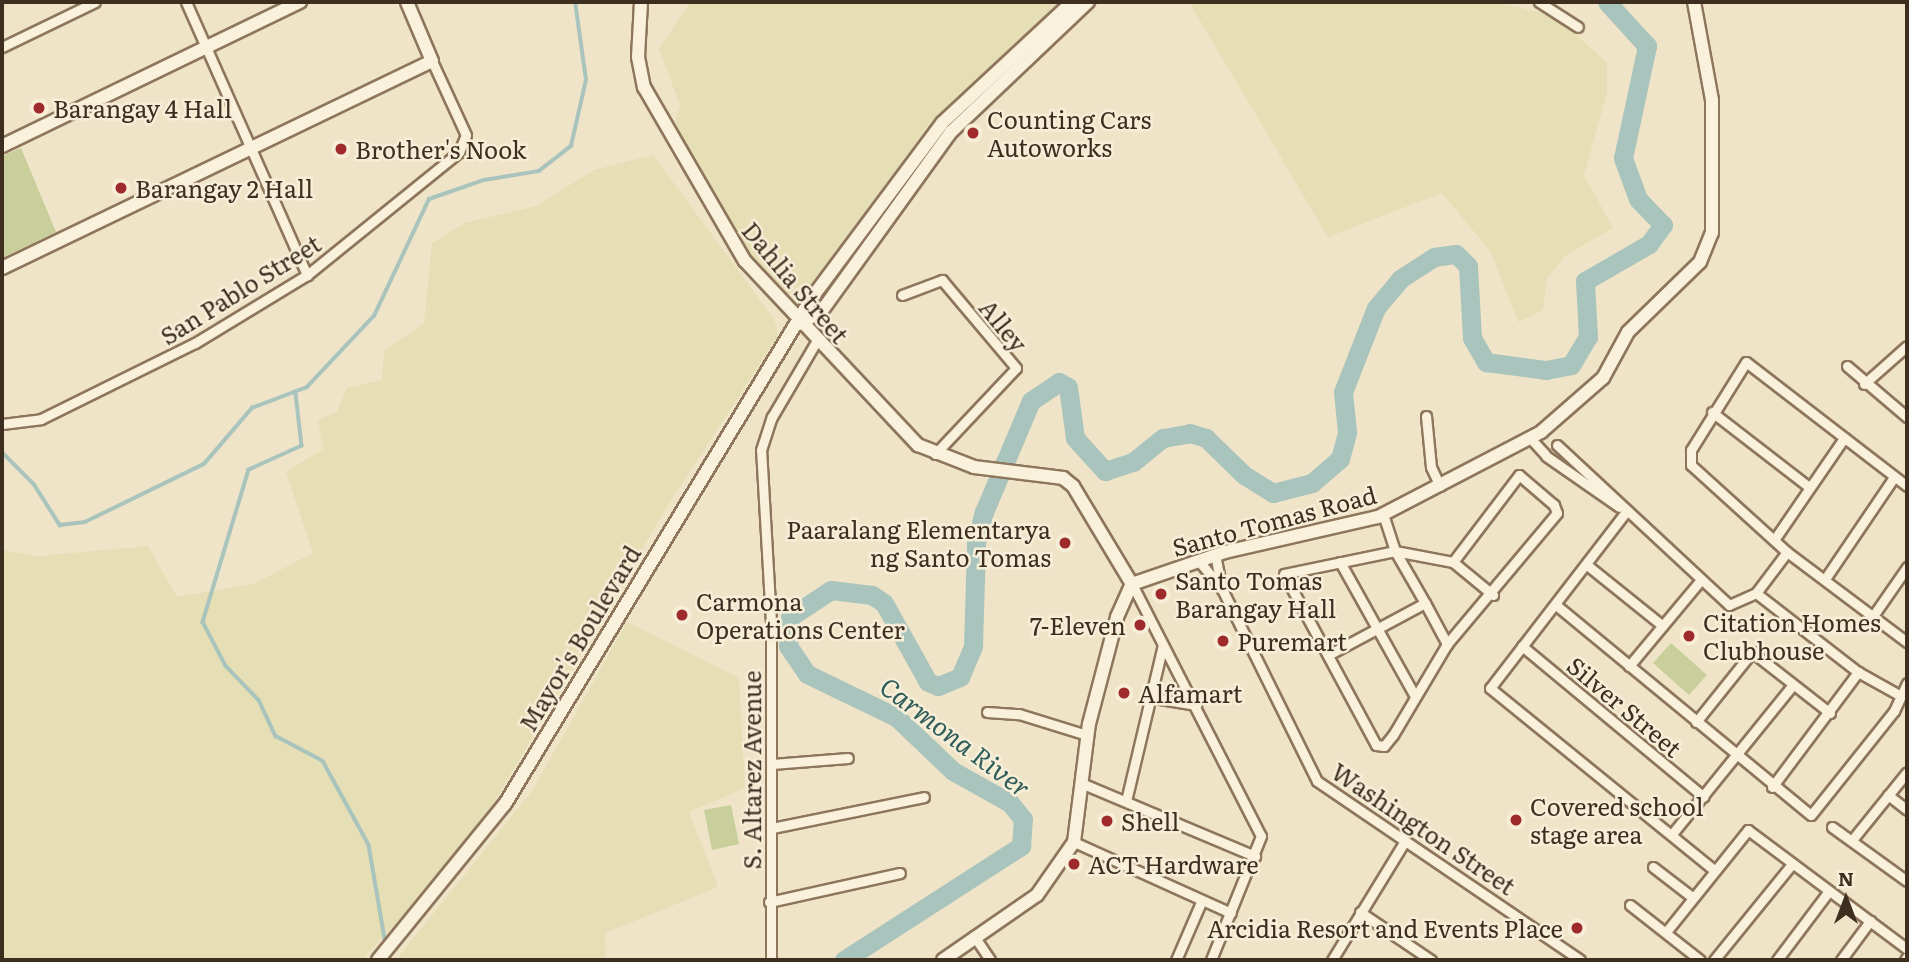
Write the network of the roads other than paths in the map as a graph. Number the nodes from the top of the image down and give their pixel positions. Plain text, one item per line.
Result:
1 (95, 2) edge
2 (186, 2) edge
3 (300, 2) edge
4 (407, 2) edge
5 (641, 2) edge
6 (1072, 2) edge
7 (1088, 2) edge
8 (1539, 2) edge
9 (1694, 2) edge
10 (1578, 27) dead end
11 (2, 47) edge
12 (206, 47) junction
13 (432, 61) junction
14 (2, 146) edge
15 (248, 149) junction
16 (2, 268) edge
17 (307, 275) junction
18 (902, 295) dead end
19 (799, 324) junction
20 (816, 342) junction
21 (1907, 346) edge
22 (1847, 366) dead end
23 (1864, 384) junction
24 (1712, 412) junction
25 (1426, 416) dead end
26 (1907, 417) edge
27 (2, 424) edge
28 (1535, 435) junction
29 (1844, 438) junction
30 (934, 455) junction
31 (1576, 461) junction
32 (1567, 472) junction
33 (1895, 477) junction
34 (1440, 486) junction
35 (1907, 486) edge
36 (1808, 487) junction
37 (1622, 510) junction
38 (1383, 514) junction
39 (1774, 540) junction
40 (1395, 551) junction
41 (1787, 552) junction
42 (1215, 554) junction
43 (1198, 560) junction
44 (1340, 562) junction
45 (1453, 562) junction
46 (1587, 565) junction
47 (1907, 566) edge
48 (1825, 579) junction
49 (1699, 582) junction
50 (1132, 584) junction
51 (1222, 589) junction
52 (1756, 593) junction
53 (1493, 595) junction
54 (1425, 603) junction
55 (1556, 605) junction
56 (1873, 616) junction
57 (1663, 626) junction
58 (1377, 629) junction
59 (1907, 642) edge
60 (1447, 643) junction
61 (1163, 645) junction
62 (1522, 646) junction
63 (1328, 655) junction
64 (1629, 666) junction
65 (1858, 672) junction
66 (1907, 683) edge
67 (1792, 686) junction
68 (1415, 696) junction
69 (1901, 696) junction
70 (1148, 697) junction
71 (1196, 705) junction
72 (987, 712) dead end
73 (1830, 713) junction
74 (1696, 722) junction
75 (1087, 735) junction
76 (1735, 756) junction
77 (848, 758) dead end
78 (772, 764) junction
79 (1907, 772) edge
80 (1081, 783) junction
81 (1772, 787) junction
82 (1888, 795) junction
83 (924, 797) dead end
84 (1704, 797) junction
85 (1126, 801) junction
86 (1907, 810) edge
87 (1832, 827) dead end
88 (772, 828) junction
89 (1672, 834) junction
90 (1852, 840) junction
91 (1405, 841) junction
92 (1074, 842) junction
93 (1255, 856) junction
94 (1792, 864) junction
95 (1653, 867) dead end
96 (1713, 869) junction
97 (900, 873) dead end
98 (1907, 881) edge
99 (1829, 891) junction
100 (1692, 897) junction
101 (1202, 900) junction
102 (769, 902) junction
103 (1630, 905) dead end
104 (1360, 912) junction
105 (1231, 913) junction
106 (1870, 921) junction
107 (1666, 932) junction
108 (974, 936) junction
109 (1907, 949) edge
110 (379, 958) edge
111 (771, 960) edge
112 (943, 960) edge
113 (990, 960) edge
114 (1176, 960) edge
115 (1211, 960) edge
116 (1332, 960) edge
117 (1431, 960) edge
118 (1580, 960) edge
119 (1700, 960) edge
120 (1714, 960) edge
121 (1777, 960) edge
122 (1841, 960) edge

1 - 11 street
2 - 12 street
3 - 12 main road
4 - 13 main road
5 - 19 main road, Dahlia Street
6 - 19 main road, Mayor's Boulevard
7 - 19 main road, Mayor's Boulevard
8 - 10 street
9 - 28 main road, Santo Tomas Road
12 - 14 main road
12 - 15 street
13 - 15 main road
13 - 17 street, San Pablo Street
15 - 16 main road
15 - 17 street
17 - 27 street, San Pablo Street
18 - 30 street, Alley
19 - 20 main road, Dahlia Street
19 - 110 main road, Mayor's Boulevard
20 - 30 main road, Dahlia Street
20 - 78 street, S. Altarez Avenue
21 - 23 street
22 - 23 street
23 - 26 street
24 - 29 street
24 - 36 street
24 - 39 street
25 - 34 street
28 - 31 street
28 - 32 street
28 - 34 main road, Santo Tomas Road
29 - 33 street
29 - 36 street
30 - 50 main road, Dahlia Street
31 - 32 street
31 - 37 street
32 - 37 street
33 - 35 street
33 - 48 street
34 - 38 main road, Santo Tomas Road
36 - 39 street
37 - 46 street
37 - 49 street
38 - 40 street
38 - 42 main road, Santo Tomas Road
39 - 41 street
40 - 44 street
40 - 45 street
40 - 54 street
41 - 48 street
41 - 52 street
42 - 43 main road, Santo Tomas Road
42 - 51 street, Washington Street
43 - 50 main road, Santo Tomas Road
43 - 51 street, Washington Street
44 - 58 street
44 - 63 street
45 - 53 street
45 - 53 street
46 - 55 street
46 - 57 street
47 - 56 street
48 - 56 street
49 - 52 street
49 - 57 street
50 - 61 street
50 - 75 main road
51 - 91 street, Washington Street
52 - 65 street
53 - 60 street
54 - 58 street
54 - 60 street
55 - 62 street
55 - 64 street
56 - 59 street
57 - 64 street
58 - 63 street
58 - 68 street
60 - 68 street
61 - 70 street
61 - 71 street
62 - 84 street, Silver Street
62 - 89 street
63 - 68 street
64 - 74 street
65 - 69 street
65 - 73 street
66 - 69 street
67 - 73 street
67 - 74 street
67 - 76 street
69 - 81 street
70 - 71 street
70 - 85 street
71 - 93 street
72 - 75 street
73 - 81 street
74 - 76 street
75 - 80 main road
76 - 81 street
76 - 84 street
77 - 78 street
78 - 88 street, S. Altarez Avenue
79 - 82 street
80 - 85 street
80 - 92 main road
82 - 86 street
82 - 90 street
83 - 88 street
84 - 89 street
85 - 93 street
87 - 90 street
88 - 102 street, S. Altarez Avenue
89 - 96 street
90 - 98 street
91 - 104 street
91 - 118 street, Washington Street
92 - 101 street
92 - 108 main road
93 - 105 street
94 - 96 street
94 - 99 street
94 - 120 street
95 - 100 street
96 - 100 street
97 - 102 street
99 - 106 street
99 - 121 street
100 - 107 street
101 - 105 street
101 - 114 street
102 - 111 street, S. Altarez Avenue
103 - 107 street
104 - 116 street
104 - 117 street
105 - 115 street
106 - 109 street
106 - 122 street
107 - 119 street
108 - 112 main road
108 - 113 street

